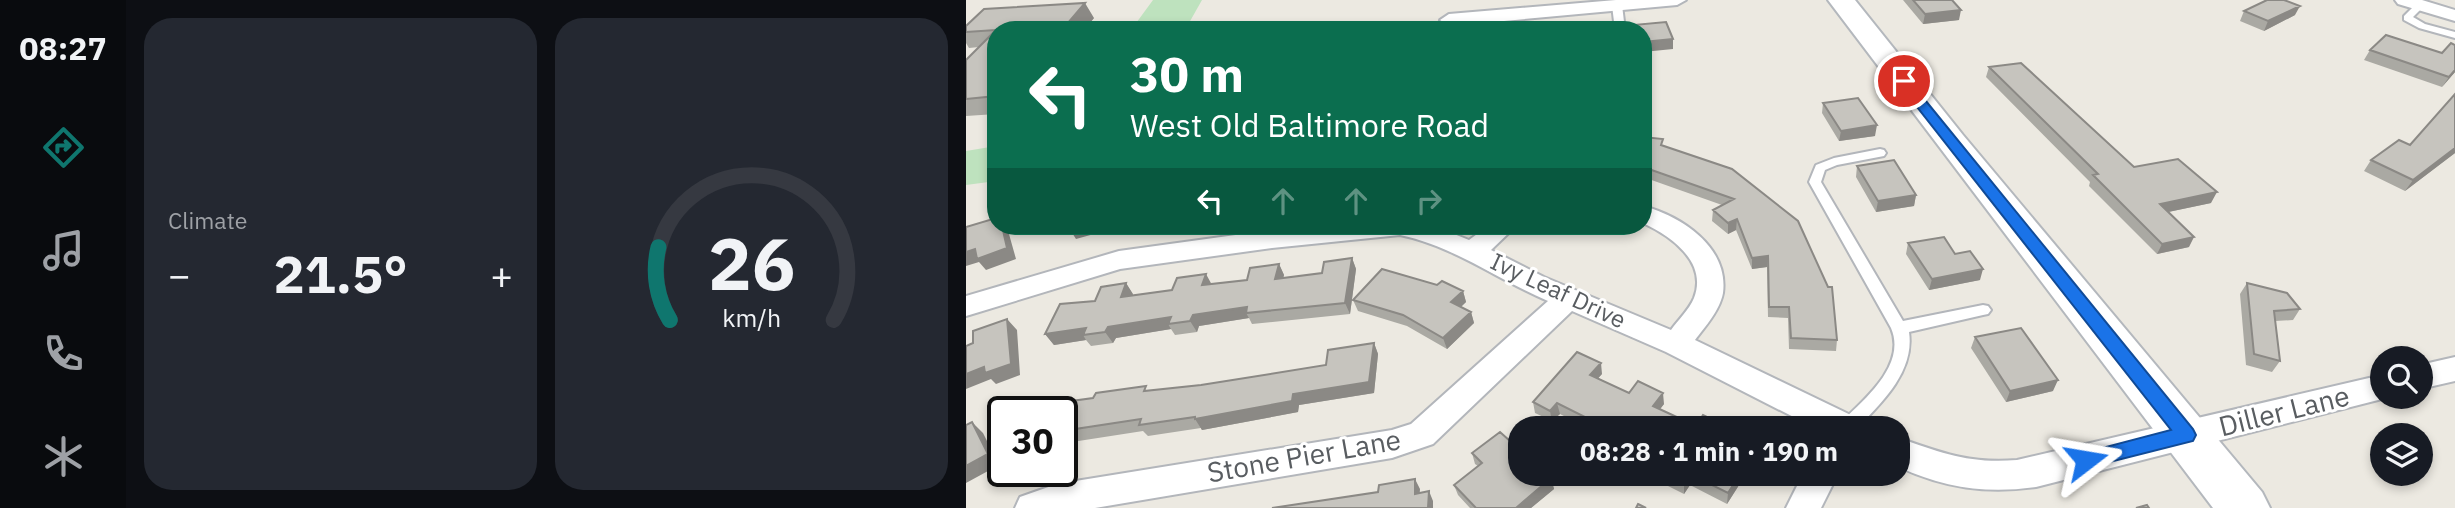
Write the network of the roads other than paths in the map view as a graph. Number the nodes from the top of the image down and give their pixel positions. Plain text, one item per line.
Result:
1 (1677, 0) edge
2 (1841, 0) edge
3 (2412, 3) edge
4 (1617, 5) junction
5 (2455, 16) edge
6 (1449, 20) dead end
7 (1619, 21) edge
8 (2455, 35) edge
9 (1880, 153) dead end
10 (1652, 218) edge
11 (1314, 235) edge
12 (1433, 235) edge
13 (1492, 235) edge
14 (1472, 251) junction
15 (1568, 299) junction
16 (966, 306) edge
17 (1983, 310) dead end
18 (1899, 328) junction
19 (1676, 344) junction
20 (2455, 369) edge
21 (2433, 374) edge
22 (2370, 390) edge
23 (1821, 416) edge
24 (1859, 416) edge
25 (2186, 435) junction
26 (1910, 456) edge
27 (1815, 486) edge
28 (1032, 508) edge
29 (1803, 508) edge
30 (2244, 508) edge

1 - 4 street
2 - 25 street
3 - 5 street
3 - 8 lane
4 - 6 street
4 - 7 lane
9 - 18 lane
10 - 19 street
11 - 16 street, Ivy Leaf Drive
12 - 14 street, Ivy Leaf Drive
13 - 14 street
14 - 15 street, Ivy Leaf Drive
15 - 19 street, Ivy Leaf Drive
15 - 28 street, Stone Pier Lane
17 - 18 lane
18 - 24 lane
19 - 23 street, Ivy Leaf Drive
20 - 21 street
22 - 25 street, Diller Lane
25 - 26 street
25 - 30 street
27 - 29 street

